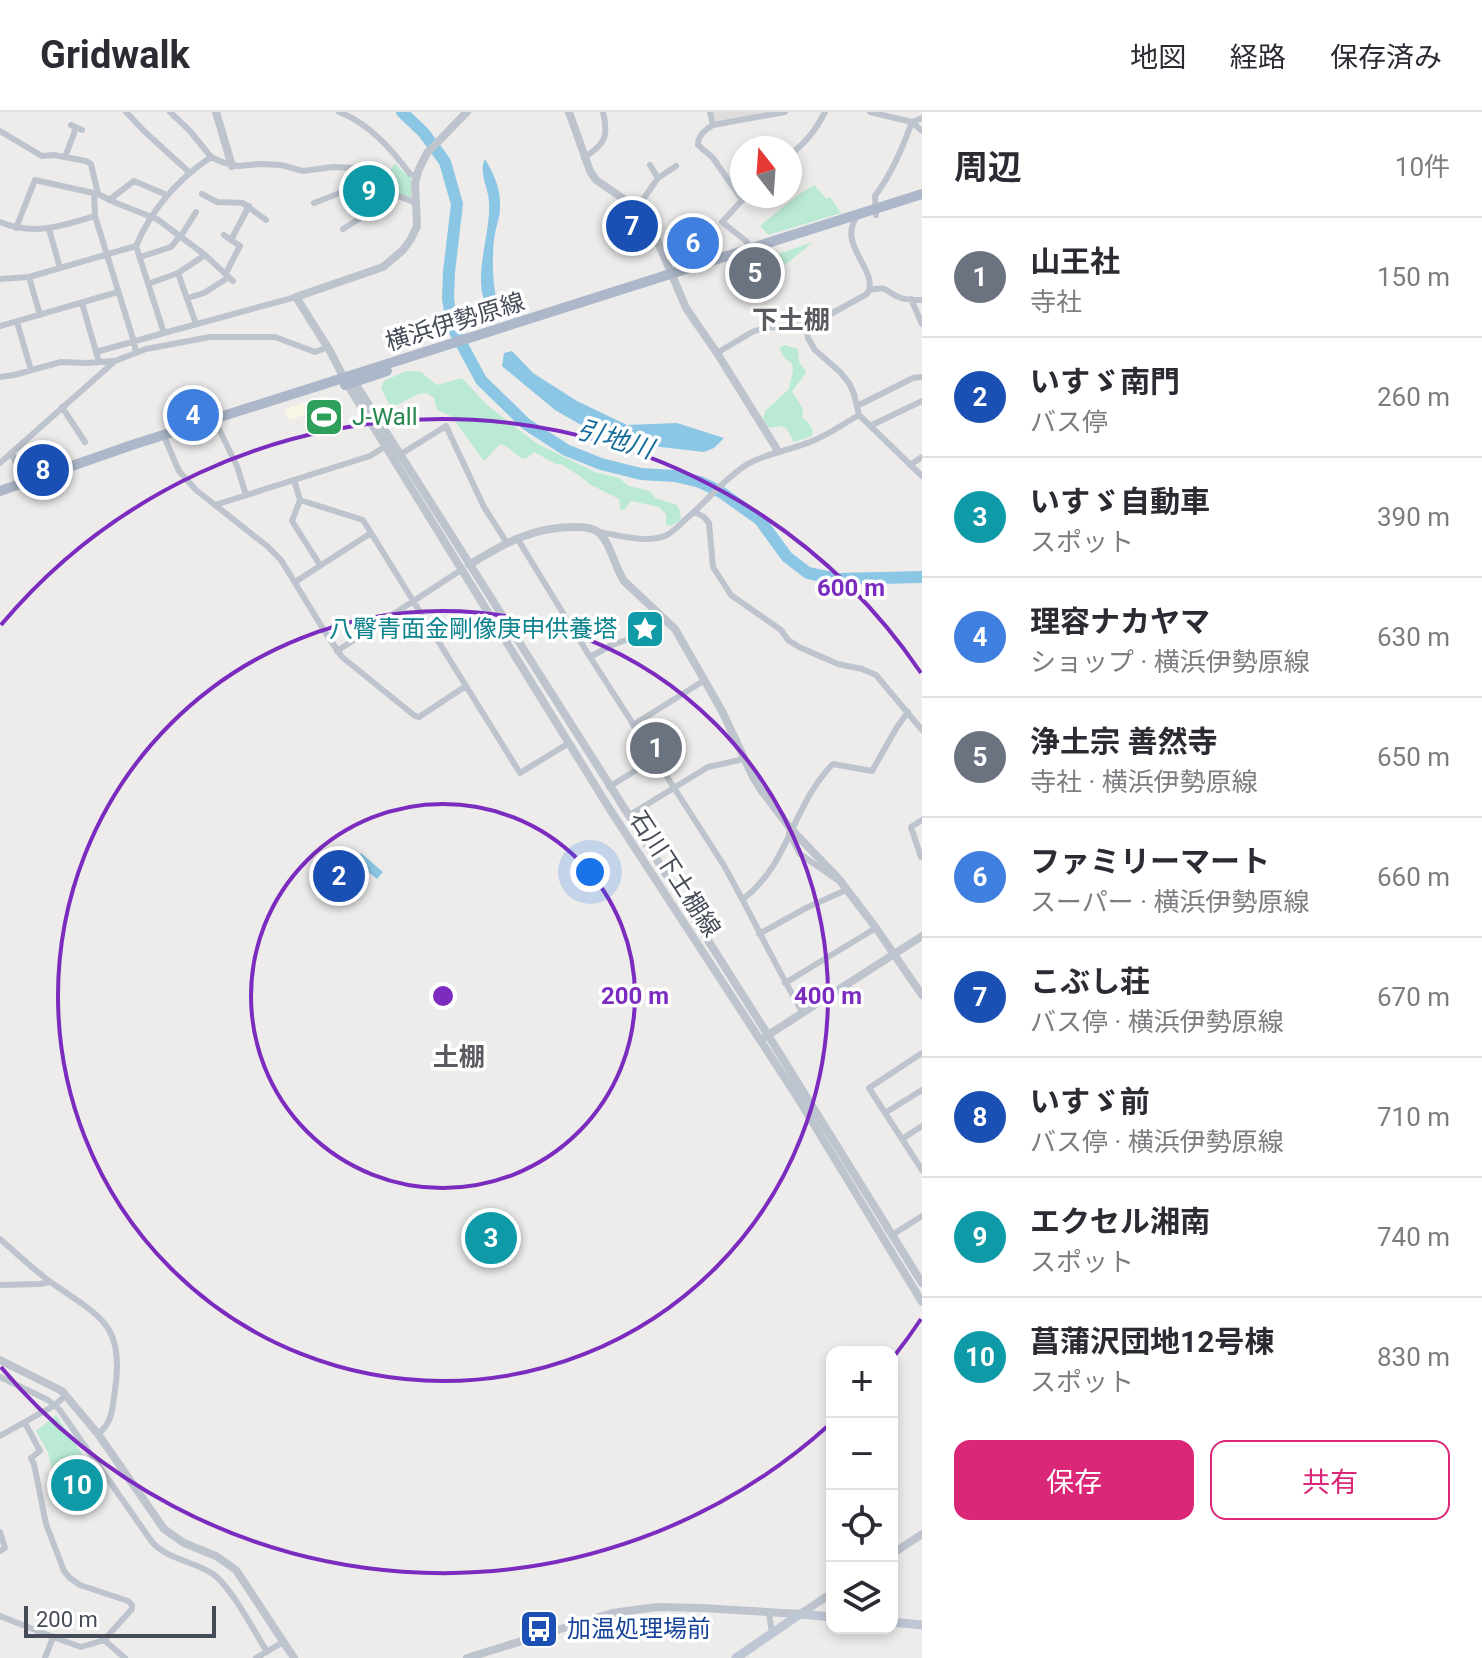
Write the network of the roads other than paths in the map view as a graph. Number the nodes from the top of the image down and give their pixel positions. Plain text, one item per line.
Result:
1 (126, 112) edge
2 (170, 112) edge
3 (216, 112) edge
4 (339, 112) edge
5 (467, 112) edge
6 (569, 112) edge
7 (603, 112) edge
8 (710, 112) edge
9 (785, 112) edge
10 (825, 112) edge
11 (870, 112) edge
12 (909, 112) edge
13 (922, 118) edge
14 (912, 122) junction
15 (713, 125) junction
16 (76, 128) dead end
17 (0, 131) edge
18 (922, 131) edge
19 (802, 145) edge
20 (65, 157) junction
21 (211, 157) junction
22 (584, 158) junction
23 (650, 165) dead end
24 (232, 166) junction
25 (676, 166) dead end
26 (189, 172) junction
27 (371, 175) junction
28 (416, 176) junction
29 (658, 178) junction
30 (730, 180) edge
31 (391, 193) junction
32 (96, 194) junction
33 (202, 194) dead end
34 (922, 194) edge
35 (167, 195) junction
36 (109, 200) junction
37 (922, 200) edge
38 (314, 203) dead end
39 (416, 203) junction
40 (903, 203) junction
41 (249, 206) junction
42 (637, 208) junction
43 (735, 208) edge
44 (196, 212) dead end
45 (876, 212) junction
46 (95, 216) junction
47 (153, 217) junction
48 (856, 218) junction
49 (266, 220) dead end
50 (0, 222) edge
51 (16, 228) junction
52 (49, 229) junction
53 (343, 229) dead end
54 (224, 235) dead end
55 (180, 236) junction
56 (231, 240) junction
57 (136, 246) junction
58 (751, 248) junction
59 (107, 254) junction
60 (205, 255) junction
61 (140, 257) junction
62 (60, 268) junction
63 (178, 273) junction
64 (672, 276) junction
65 (29, 277) junction
66 (229, 277) junction
67 (0, 279) edge
68 (148, 284) junction
69 (869, 290) junction
70 (118, 292) junction
71 (296, 297) junction
72 (188, 298) junction
73 (911, 299) junction
74 (922, 300) edge
75 (82, 303) junction
76 (40, 315) junction
77 (17, 322) junction
78 (196, 324) junction
79 (922, 324) edge
80 (806, 325) junction
81 (0, 326) edge
82 (164, 333) junction
83 (134, 342) junction
84 (328, 347) junction
85 (96, 352) junction
86 (136, 353) junction
87 (717, 353) junction
88 (115, 361) junction
89 (99, 362) junction
90 (31, 370) junction
91 (0, 377) edge
92 (921, 379) edge
93 (349, 380) junction
94 (922, 401) edge
95 (857, 406) junction
96 (62, 407) junction
97 (859, 415) junction
98 (217, 425) junction
99 (870, 426) junction
100 (166, 441) junction
101 (85, 442) dead end
102 (386, 446) junction
103 (778, 451) junction
104 (12, 453) junction
105 (401, 454) junction
106 (922, 457) edge
107 (0, 463) edge
108 (910, 465) junction
109 (922, 476) edge
110 (294, 480) junction
111 (23, 483) junction
112 (0, 494) edge
113 (246, 495) junction
114 (300, 500) junction
115 (215, 505) junction
116 (695, 512) junction
117 (599, 532) junction
118 (371, 533) junction
119 (517, 538) junction
120 (507, 543) junction
121 (470, 564) junction
122 (320, 565) junction
123 (461, 570) junction
124 (295, 582) junction
125 (413, 602) junction
126 (663, 617) junction
127 (337, 651) junction
128 (590, 657) junction
129 (705, 680) junction
130 (466, 686) junction
131 (908, 712) junction
132 (633, 725) junction
133 (922, 730) edge
134 (569, 743) junction
135 (654, 759) junction
136 (744, 759) junction
137 (609, 787) junction
138 (673, 788) junction
139 (628, 816) junction
140 (922, 820) edge
141 (618, 822) junction
142 (790, 831) junction
143 (922, 857) edge
144 (844, 887) junction
145 (743, 899) junction
146 (876, 928) junction
147 (759, 934) junction
148 (922, 936) edge
149 (894, 954) junction
150 (785, 983) junction
151 (922, 995) edge
152 (803, 1013) junction
153 (764, 1037) junction
154 (922, 1053) edge
155 (922, 1090) edge
156 (885, 1113) junction
157 (922, 1126) edge
158 (902, 1139) junction
159 (921, 1166) edge
160 (922, 1216) edge
161 (892, 1235) junction
162 (0, 1239) edge
163 (50, 1282) junction
164 (922, 1283) edge
165 (0, 1285) edge
166 (922, 1302) edge
167 (0, 1360) edge
168 (0, 1377) edge
169 (66, 1395) junction
170 (55, 1405) junction
171 (25, 1423) junction
172 (98, 1434) junction
173 (0, 1436) edge
174 (0, 1532) edge
175 (922, 1534) edge
176 (898, 1550) edge
177 (0, 1551) edge
178 (826, 1597) edge
179 (769, 1613) junction
180 (800, 1614) junction
181 (0, 1616) edge
182 (826, 1616) edge
183 (898, 1623) edge
184 (922, 1625) edge
185 (772, 1634) junction
186 (53, 1637) junction
187 (104, 1640) junction
188 (283, 1642) junction
189 (267, 1652) junction
190 (493, 1654) edge
191 (45, 1658) edge
192 (125, 1658) edge
193 (256, 1658) edge
194 (294, 1658) edge
195 (467, 1658) edge
196 (736, 1658) edge

1 - 26 street
2 - 21 street
3 - 24 street
4 - 28 street
5 - 28 street
6 - 22 street
7 - 22 street
8 - 15 street
9 - 15 street
10 - 19 street
11 - 14 street
12 - 14 street
13 - 14 street
14 - 18 street
14 - 45 street
15 - 30 street
16 - 20 street
17 - 20 street
20 - 32 street
21 - 24 street
21 - 26 street
22 - 42 street
23 - 29 street
24 - 27 street
25 - 29 street
26 - 35 street
27 - 31 street
27 - 38 street
28 - 39 street
29 - 42 street
31 - 39 street
31 - 53 street
32 - 36 street
32 - 46 street
32 - 51 street
33 - 41 street
34 - 40 main road, 横浜伊勢原線
35 - 36 street
35 - 47 street
36 - 47 street
37 - 40 main road, 横浜伊勢原線
39 - 71 street
40 - 45 main road, 横浜伊勢原線
41 - 49 street
41 - 56 street
42 - 64 street
43 - 58 street
44 - 55 street
45 - 48 main road, 横浜伊勢原線
46 - 52 street
46 - 59 street
47 - 55 street
47 - 57 street
48 - 58 main road, 横浜伊勢原線
48 - 64 main road, 横浜伊勢原線
48 - 69 street
50 - 51 street
51 - 52 street
52 - 62 street
54 - 56 street
55 - 60 street
55 - 61 street
56 - 66 street
57 - 59 street
57 - 61 street
58 - 64 main road, 横浜伊勢原線
59 - 62 street
59 - 70 street
60 - 63 street
60 - 66 street
61 - 68 street
62 - 65 street
63 - 68 street
63 - 72 street
64 - 87 street
64 - 93 main road, 横浜伊勢原線
65 - 67 street
65 - 76 street
66 - 72 street
68 - 82 street
69 - 73 street
69 - 80 street
70 - 75 street
70 - 83 street
71 - 78 street
71 - 84 street
72 - 78 street
73 - 74 street
73 - 79 street
75 - 76 street
75 - 85 street
76 - 77 street
77 - 81 street
77 - 90 street
78 - 82 street
80 - 87 street
80 - 95 street
82 - 83 street
83 - 85 street
83 - 86 street
84 - 86 street
84 - 93 street
85 - 89 street
86 - 88 street
87 - 103 street
88 - 89 street
88 - 96 street
89 - 90 street
90 - 91 street
92 - 95 street
93 - 98 main road, 横浜伊勢原線
93 - 102 street, 石川下土棚線
93 - 105 street, 石川下土棚線
93 - 111 main road, 横浜伊勢原線
94 - 99 street
95 - 97 street
96 - 101 street
96 - 104 street
97 - 99 street
97 - 103 street
98 - 100 main road, 横浜伊勢原線
98 - 113 street
99 - 108 street
100 - 112 main road, 横浜伊勢原線
100 - 115 street
102 - 110 street
102 - 123 street, 石川下土棚線
103 - 116 street
104 - 107 street
104 - 111 street
105 - 120 street
105 - 121 street, 石川下土棚線
106 - 108 street
108 - 109 street
110 - 113 street
110 - 114 street
111 - 112 main road, 横浜伊勢原線
113 - 115 street
114 - 118 street
114 - 122 street
115 - 124 street
116 - 117 street
116 - 131 street
117 - 119 street
117 - 126 street
118 - 122 street
118 - 125 street
119 - 120 street
119 - 128 street
120 - 121 street
121 - 123 street
121 - 137 street, 石川下土棚線
122 - 124 street
123 - 125 street
123 - 134 street, 石川下土棚線
124 - 127 street
125 - 127 street
125 - 130 street
126 - 128 street
126 - 129 street
127 - 130 street
128 - 132 street
129 - 132 street
129 - 136 street
130 - 134 street
131 - 133 street
131 - 142 street
132 - 135 street
134 - 141 street, 石川下土棚線
135 - 137 street
135 - 138 street
136 - 138 street
136 - 142 street
137 - 139 street, 石川下土棚線
138 - 139 street
138 - 145 street
139 - 141 street
139 - 153 street, 石川下土棚線
140 - 143 street
141 - 153 street, 石川下土棚線
142 - 144 street
142 - 145 street
144 - 146 street
144 - 147 street
145 - 147 street
146 - 149 street
146 - 150 street
147 - 150 street
148 - 149 street
149 - 151 street
149 - 152 street
150 - 152 street
152 - 153 street
153 - 161 street, 石川下土棚線
153 - 166 street, 石川下土棚線
154 - 156 street
155 - 156 street
156 - 158 street
157 - 158 street
158 - 159 street
160 - 161 street
161 - 164 street, 石川下土棚線
162 - 163 street
163 - 165 street
163 - 172 street
167 - 169 street
168 - 170 street
169 - 170 street
169 - 172 street
170 - 171 street
170 - 189 street
171 - 173 street
171 - 187 street
172 - 188 street
174 - 177 street
175 - 176 street
178 - 180 street
179 - 180 street
179 - 185 street
179 - 190 street
180 - 182 main road
180 - 185 main road
181 - 186 street
183 - 184 main road
185 - 196 main road
186 - 187 street
186 - 191 street
187 - 192 street
188 - 189 street
188 - 194 street
189 - 193 street
190 - 195 street

